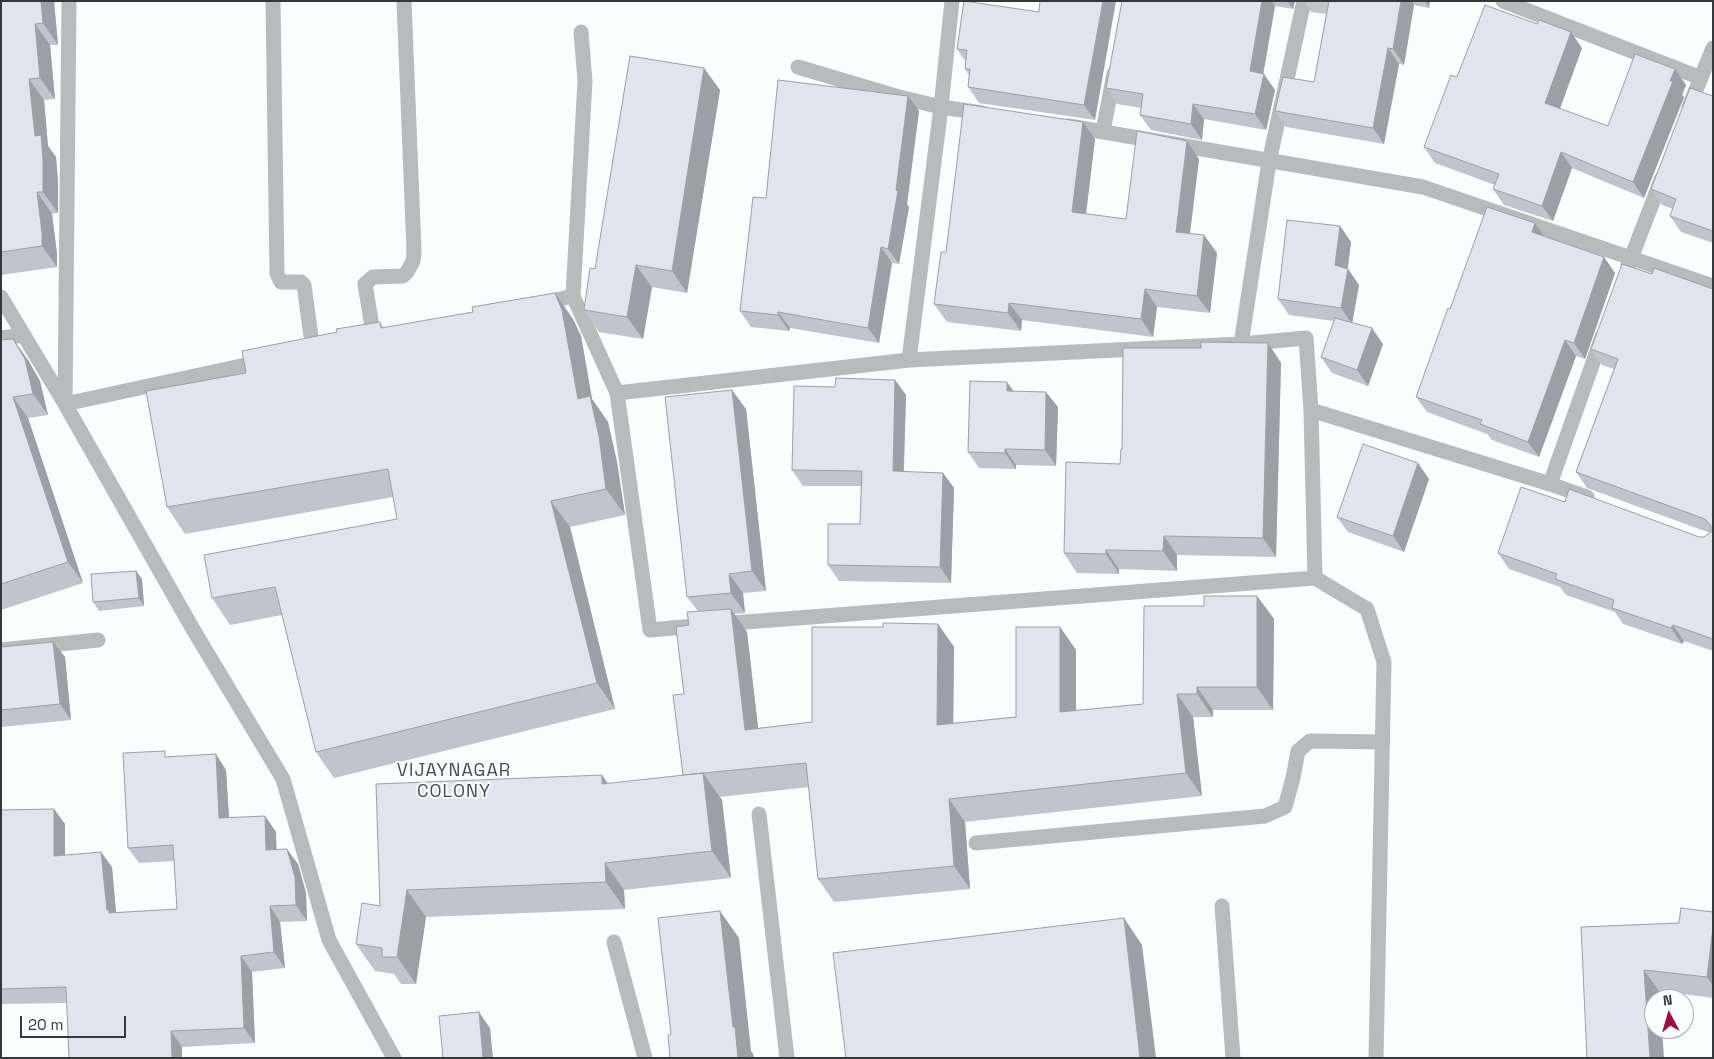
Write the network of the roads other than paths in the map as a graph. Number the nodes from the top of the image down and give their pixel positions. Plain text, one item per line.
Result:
1 (69, 1) edge
2 (273, 1) edge
3 (404, 1) edge
4 (952, 1) edge
5 (1304, 1) edge
6 (1503, 1) edge
7 (581, 32) dead end
8 (1713, 48) edge
9 (1116, 57) edge
10 (798, 67) dead end
11 (1701, 78) junction
12 (941, 107) junction
13 (998, 115) edge
14 (1683, 123) edge
15 (1056, 124) edge
16 (1104, 131) junction
17 (1269, 162) junction
18 (1666, 168) edge
19 (1631, 257) junction
20 (1624, 275) edge
21 (1713, 286) edge
22 (573, 296) junction
23 (1, 297) edge
24 (525, 306) edge
25 (1608, 321) edge
26 (393, 334) edge
27 (24, 335) junction
28 (1, 338) edge
29 (374, 339) junction
30 (356, 342) edge
31 (1241, 344) junction
32 (330, 347) edge
33 (275, 359) edge
34 (909, 360) junction
35 (617, 393) junction
36 (65, 404) junction
37 (1311, 410) junction
38 (1550, 484) junction
39 (1604, 504) edge
40 (1315, 578) junction
41 (98, 640) dead end
42 (1, 650) edge
43 (1383, 742) junction
44 (760, 814) dead end
45 (976, 843) dead end
46 (1222, 906) dead end
47 (614, 942) dead end
48 (394, 1058) edge
49 (645, 1058) edge
50 (787, 1058) edge
51 (1233, 1058) edge
52 (1376, 1058) edge

1 - 36 street
2 - 32 street
3 - 29 street
4 - 12 street
5 - 17 street
6 - 11 street
7 - 22 street
8 - 11 street
9 - 16 street
10 - 12 street
11 - 14 street
12 - 13 street
12 - 34 street
15 - 16 street
16 - 17 street
17 - 19 street
17 - 31 street
18 - 19 street
19 - 20 street
19 - 21 street
22 - 24 street
22 - 35 street
23 - 27 street
25 - 38 street
26 - 29 street
27 - 28 street
27 - 36 street
29 - 30 street
31 - 34 street
31 - 37 street
33 - 36 street
34 - 35 street
35 - 40 street
36 - 48 street
37 - 38 street
37 - 40 street
38 - 39 street
40 - 43 street
41 - 42 street
43 - 45 street
43 - 52 street
44 - 50 street
46 - 51 street
47 - 49 street

